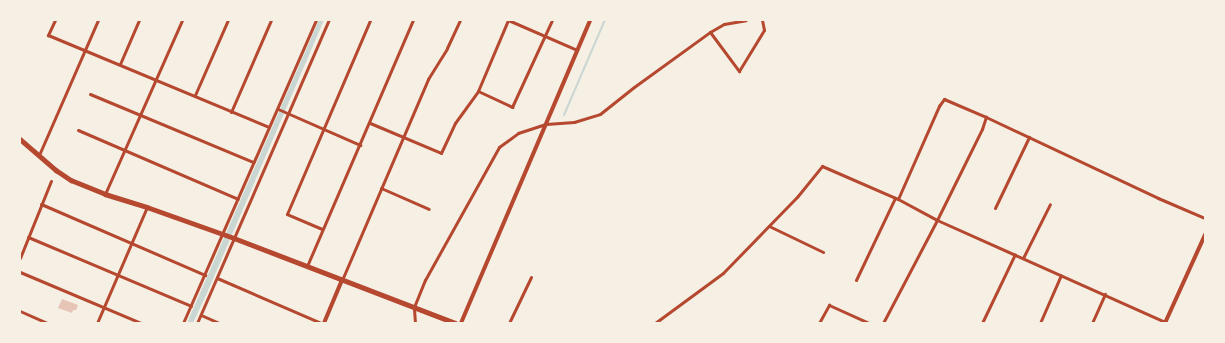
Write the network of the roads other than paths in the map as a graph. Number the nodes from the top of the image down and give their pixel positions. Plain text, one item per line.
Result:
1 (54, 20) edge
2 (98, 20) edge
3 (139, 20) edge
4 (182, 20) edge
5 (228, 20) edge
6 (271, 20) edge
7 (316, 20) edge
8 (329, 20) edge
9 (370, 20) edge
10 (413, 20) edge
11 (460, 20) edge
12 (508, 20) edge
13 (552, 20) edge
14 (590, 20) edge
15 (746, 20) edge
16 (762, 20) edge
17 (710, 32) junction
18 (544, 36) junction
19 (85, 49) junction
20 (577, 50) junction
21 (120, 64) junction
22 (157, 80) junction
23 (478, 91) junction
24 (90, 94) dead end
25 (195, 95) junction
26 (278, 109) junction
27 (230, 112) junction
28 (287, 113) junction
29 (140, 116) junction
30 (986, 116) junction
31 (370, 123) junction
32 (546, 124) junction
33 (269, 127) junction
34 (323, 128) junction
35 (78, 130) dead end
36 (1030, 137) junction
37 (402, 138) junction
38 (20, 139) edge
39 (360, 145) junction
40 (125, 151) junction
41 (39, 155) junction
42 (254, 162) junction
43 (51, 181) dead end
44 (380, 188) junction
45 (105, 194) junction
46 (238, 199) junction
47 (896, 199) junction
48 (41, 204) junction
49 (1050, 204) dead end
50 (147, 207) junction
51 (995, 208) dead end
52 (428, 209) dead end
53 (1205, 218) edge
54 (937, 220) junction
55 (769, 226) junction
56 (322, 229) junction
57 (224, 235) junction
58 (1205, 235) edge
59 (28, 237) junction
60 (233, 238) junction
61 (131, 244) junction
62 (823, 252) dead end
63 (1015, 254) junction
64 (20, 258) edge
65 (1023, 258) junction
66 (307, 266) junction
67 (20, 272) edge
68 (205, 275) junction
69 (1061, 275) junction
70 (118, 276) junction
71 (531, 277) dead end
72 (216, 278) junction
73 (342, 280) junction
74 (856, 280) dead end
75 (1105, 294) junction
76 (190, 306) junction
77 (104, 307) junction
78 (414, 307) junction
79 (20, 311) edge
80 (201, 315) junction
81 (47, 323) edge
82 (97, 323) edge
83 (141, 323) edge
84 (183, 323) edge
85 (197, 323) edge
86 (219, 323) edge
87 (322, 323) edge
88 (415, 323) edge
89 (455, 323) edge
90 (461, 323) edge
91 (509, 323) edge
92 (655, 323) edge
93 (819, 323) edge
94 (869, 323) edge
95 (883, 323) edge
96 (982, 323) edge
97 (1040, 323) edge
98 (1092, 323) edge
99 (1166, 323) edge

1 - 19 street
2 - 19 street
3 - 21 street
4 - 22 street
5 - 25 street
6 - 27 street
7 - 26 street
8 - 28 street
9 - 34 street
10 - 31 street
11 - 37 street
12 - 18 street
12 - 23 street
13 - 18 street
14 - 20 street
15 - 17 street
16 - 17 street
17 - 32 street
18 - 20 street
18 - 23 street
19 - 21 street
19 - 41 street
20 - 32 street
21 - 22 street
22 - 25 street
22 - 29 street
23 - 37 street
24 - 29 street
25 - 27 street
26 - 28 street
26 - 33 street
27 - 33 street
28 - 34 street
28 - 60 street
29 - 40 street
29 - 42 street
30 - 36 street
30 - 47 street
30 - 54 street
31 - 37 street
31 - 39 street
32 - 78 street
32 - 90 street
33 - 42 street
34 - 39 street
34 - 56 street
35 - 40 street
36 - 51 street
36 - 53 street
37 - 44 street
38 - 41 main road
39 - 56 street
40 - 45 street
40 - 46 street
41 - 45 main road
42 - 46 street
43 - 48 street
44 - 52 street
44 - 73 street
45 - 50 main road
46 - 57 street
47 - 54 street
47 - 55 street
47 - 74 street
48 - 59 street
48 - 61 street
49 - 65 street
50 - 57 main road
50 - 61 street
54 - 63 street
54 - 95 street
55 - 62 street
55 - 92 street
56 - 66 street
57 - 60 main road
57 - 68 street
58 - 99 street
59 - 64 street
59 - 70 street
60 - 66 main road
60 - 72 street
61 - 68 street
61 - 70 street
63 - 65 street
63 - 96 street
65 - 69 street
66 - 73 main road
67 - 77 street
68 - 76 street
69 - 75 street
69 - 97 street
70 - 76 street
70 - 77 street
71 - 91 street
72 - 80 street
72 - 87 street
73 - 78 main road
73 - 87 street
75 - 98 street
75 - 99 street
76 - 84 street
77 - 82 street
77 - 83 street
78 - 88 street
78 - 89 main road
79 - 81 street
80 - 85 street
80 - 86 street
93 - 94 street

